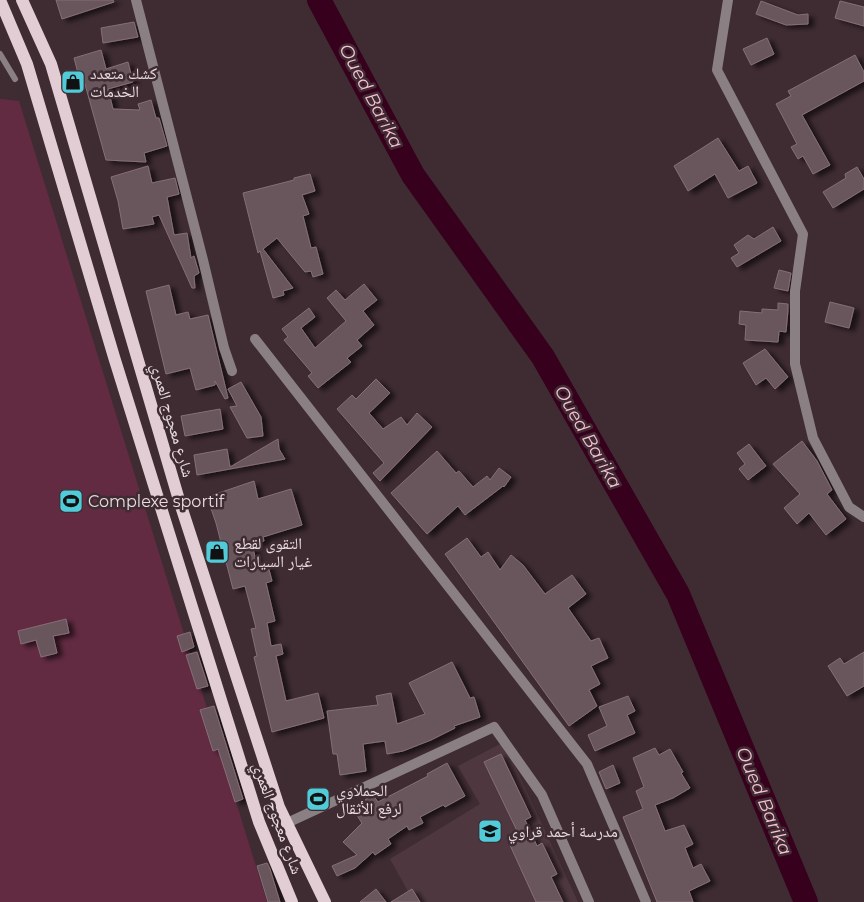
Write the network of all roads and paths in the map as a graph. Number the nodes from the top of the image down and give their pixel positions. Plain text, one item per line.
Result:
1 (0, 0) edge
2 (22, 0) edge
3 (136, 0) edge
4 (728, 0) edge
5 (0, 54) edge
6 (15, 79) dead end
7 (255, 339) dead end
8 (232, 371) dead end
9 (864, 517) edge
10 (287, 823) junction
11 (292, 902) edge
12 (325, 902) edge
13 (589, 902) edge
14 (646, 902) edge

1 - 11 main road, شارع معجوج العمري
2 - 10 main road, شارع معجوج العمري
3 - 8 street
4 - 9 street
5 - 6 lane
7 - 14 street
10 - 12 main road, شارع معجوج العمري
10 - 13 street

